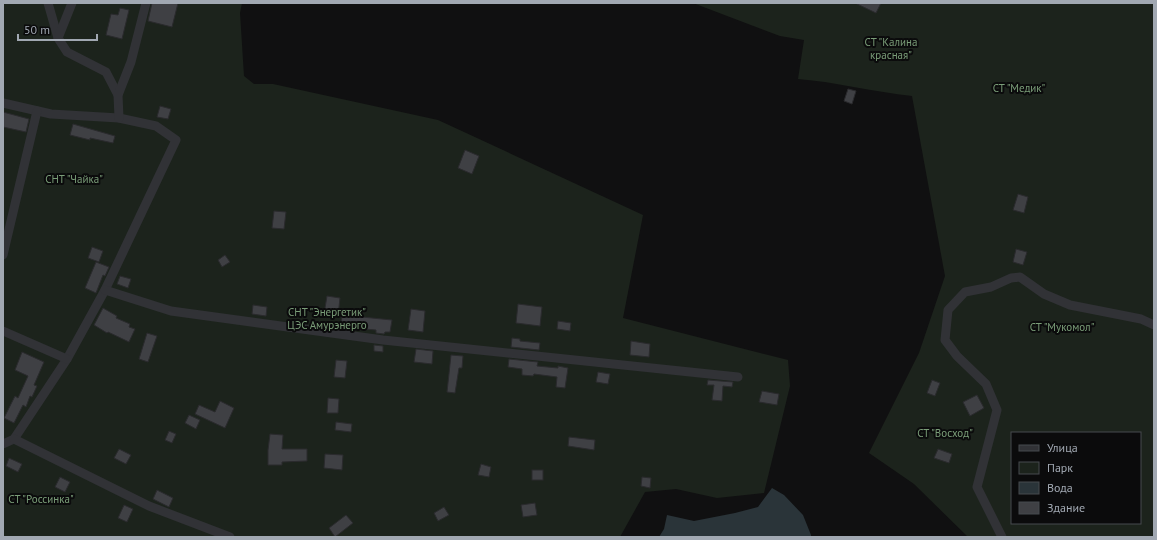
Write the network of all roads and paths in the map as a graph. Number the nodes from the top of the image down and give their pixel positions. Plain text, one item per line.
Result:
1 (48, 3) edge
2 (72, 3) edge
3 (146, 3) edge
4 (58, 38) junction
5 (118, 95) junction
6 (3, 103) edge
7 (37, 111) junction
8 (119, 118) junction
9 (3, 256) edge
10 (105, 290) junction
11 (1154, 325) edge
12 (3, 331) edge
13 (67, 359) junction
14 (738, 377) dead end
15 (14, 439) junction
16 (3, 444) edge
17 (230, 537) edge
18 (1002, 537) edge

1 - 4 street
2 - 4 street
3 - 5 street
4 - 5 street
5 - 8 street
6 - 7 street
7 - 8 street
7 - 9 street
8 - 10 street
10 - 13 street
10 - 14 street
11 - 18 street
12 - 13 street
13 - 15 street
15 - 16 street
15 - 17 street

